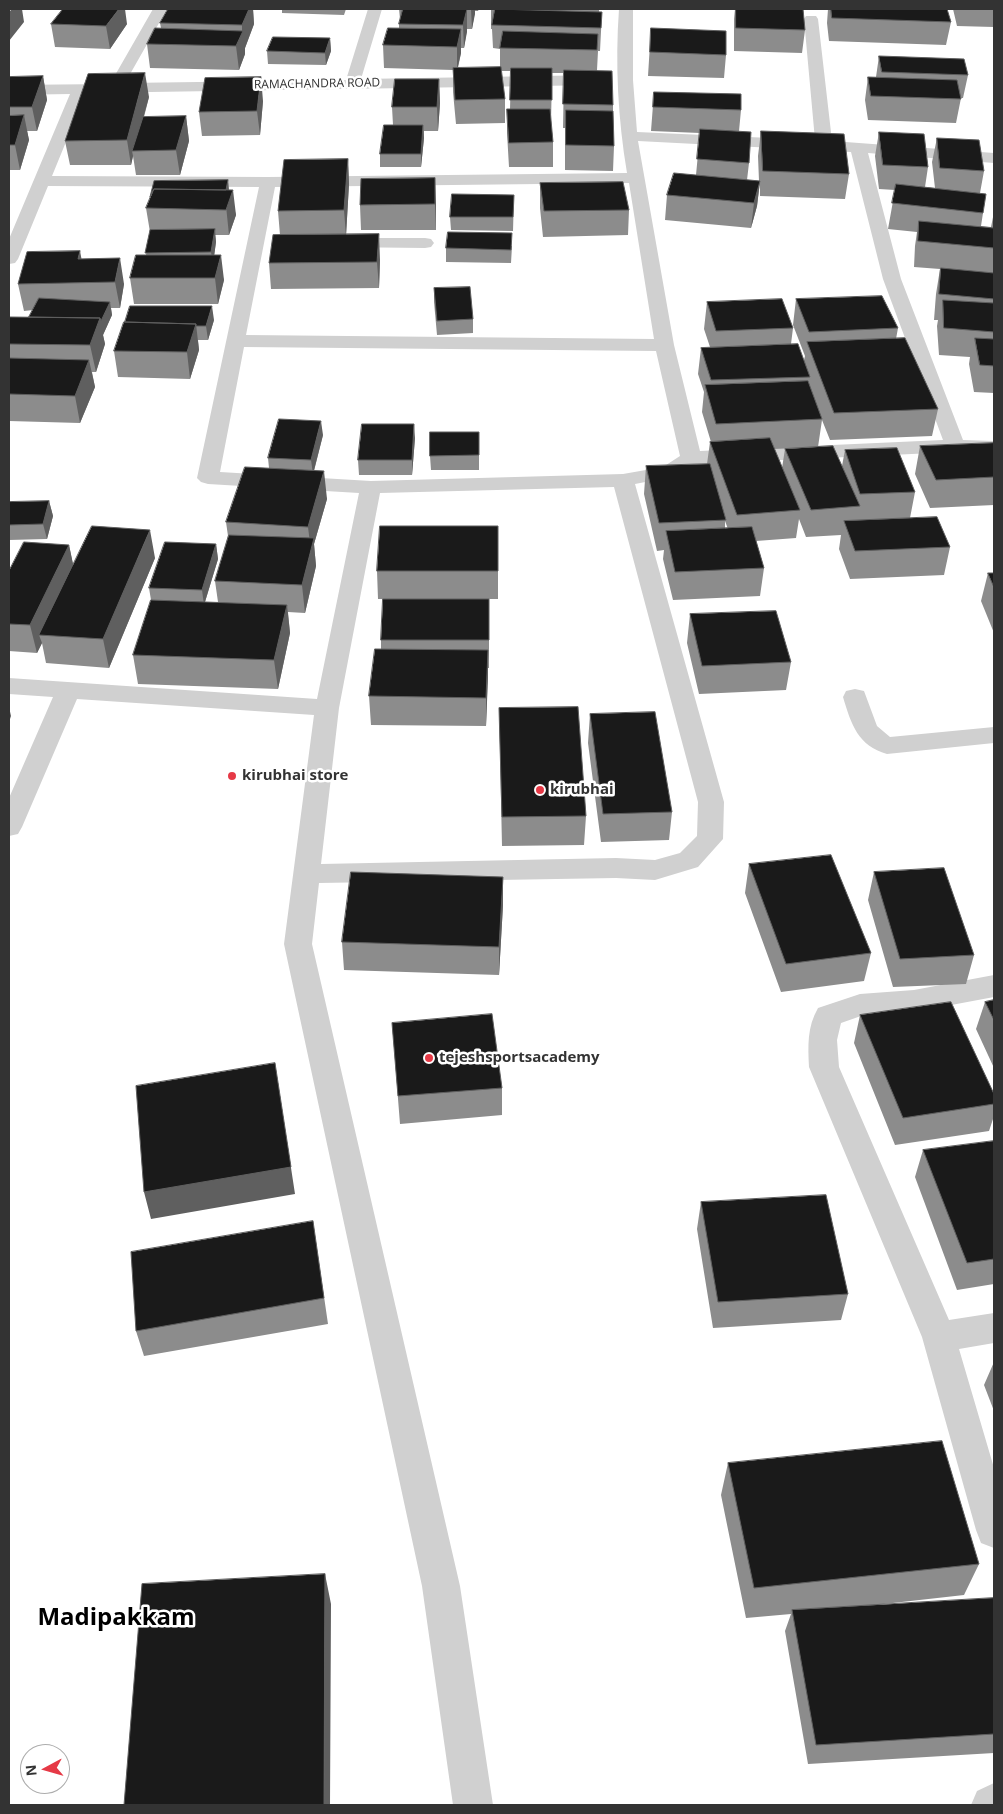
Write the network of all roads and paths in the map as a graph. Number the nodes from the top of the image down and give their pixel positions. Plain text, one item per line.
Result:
1 (160, 9) edge
2 (375, 9) edge
3 (626, 9) edge
4 (811, 20) dead end
5 (625, 80) junction
6 (352, 84) junction
7 (116, 88) junction
8 (80, 89) junction
9 (9, 90) edge
10 (629, 136) junction
11 (824, 145) junction
12 (858, 147) junction
13 (994, 158) edge
14 (636, 178) junction
15 (40, 181) junction
16 (268, 182) junction
17 (256, 243) junction
18 (275, 243) edge
19 (325, 243) edge
20 (425, 243) dead end
21 (9, 259) edge
22 (236, 341) junction
23 (664, 345) junction
24 (955, 446) junction
25 (994, 448) edge
26 (691, 458) junction
27 (623, 480) junction
28 (371, 488) junction
29 (9, 686) edge
30 (68, 690) junction
31 (855, 697) dead end
32 (327, 708) junction
33 (994, 735) edge
34 (9, 827) edge
35 (307, 874) junction
36 (994, 986) edge
37 (994, 1328) edge
38 (939, 1337) junction
39 (994, 1530) edge
40 (473, 1805) edge

1 - 7 street
2 - 6 street
3 - 5 street
4 - 11 street
5 - 6 street, RAMACHANDRA ROAD
5 - 10 street
6 - 7 street, RAMACHANDRA ROAD
7 - 8 street, RAMACHANDRA ROAD
8 - 9 street, RAMACHANDRA ROAD
8 - 15 street
10 - 11 street
10 - 14 street
11 - 12 street
12 - 13 street
12 - 24 street
14 - 16 street
14 - 23 street
15 - 16 street
15 - 21 street
16 - 17 street
17 - 18 street
17 - 22 street
19 - 20 street
22 - 23 street
22 - 28 street
23 - 26 street
24 - 25 street
24 - 26 street
26 - 27 street
27 - 28 street
27 - 35 street
28 - 32 street
29 - 30 street
30 - 32 street
30 - 34 street
31 - 33 street
32 - 35 street
35 - 40 street
36 - 38 street
37 - 38 street
38 - 39 street

